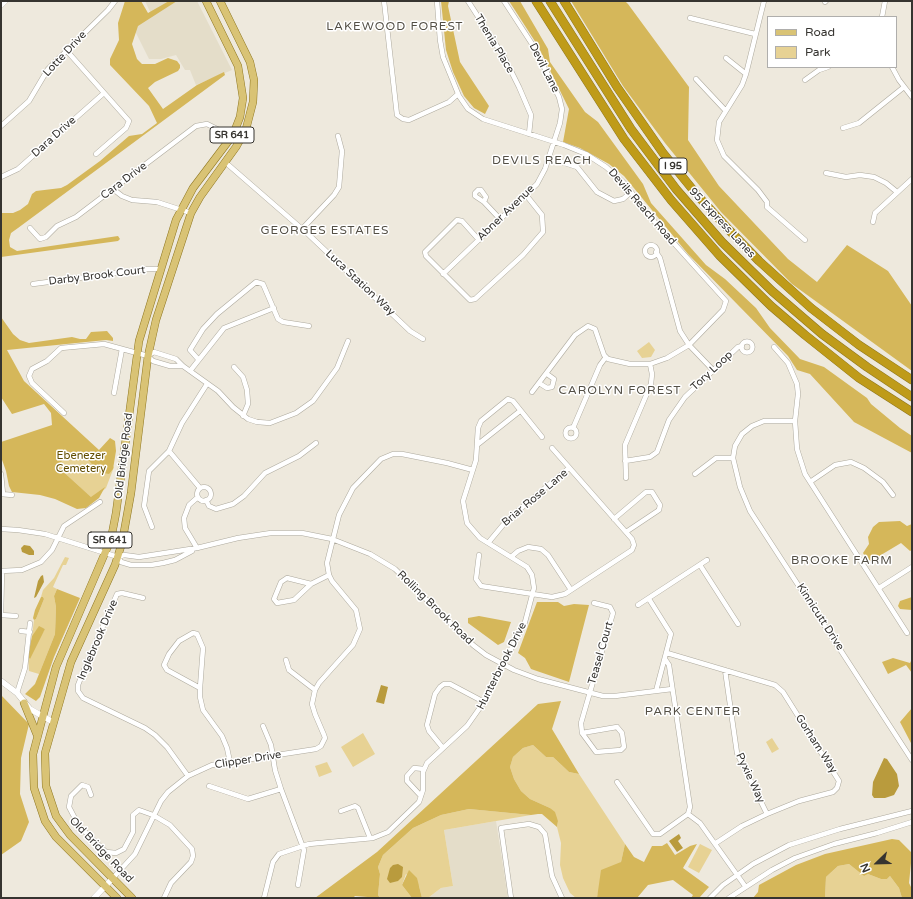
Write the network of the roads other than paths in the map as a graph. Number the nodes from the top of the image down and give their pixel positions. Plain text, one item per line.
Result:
1 (5, 1) edge
2 (115, 1) edge
3 (206, 1) edge
4 (220, 1) edge
5 (384, 1) edge
6 (437, 1) edge
7 (468, 1) edge
8 (504, 1) edge
9 (536, 1) edge
10 (550, 1) edge
11 (564, 1) edge
12 (764, 1) edge
13 (885, 1) edge
14 (1, 5) edge
15 (882, 16) edge
16 (690, 18) dead end
17 (755, 34) junction
18 (242, 44) junction
19 (231, 48) junction
20 (67, 51) junction
21 (726, 58) dead end
22 (825, 68) edge
23 (893, 68) edge
24 (746, 74) junction
25 (696, 79) dead end
26 (805, 80) dead end
27 (904, 88) junction
28 (104, 93) junction
29 (458, 94) junction
30 (912, 97) edge
31 (725, 110) junction
32 (1, 126) edge
33 (843, 128) dead end
34 (221, 131) dead end
35 (529, 134) junction
36 (338, 136) dead end
37 (554, 142) junction
38 (96, 154) dead end
39 (556, 160) dead end
40 (226, 162) junction
41 (826, 173) dead end
42 (1, 177) edge
43 (912, 179) edge
44 (113, 188) junction
45 (631, 192) junction
46 (897, 192) junction
47 (526, 195) junction
48 (484, 202) dead end
49 (181, 209) junction
50 (191, 213) junction
51 (500, 219) junction
52 (873, 222) dead end
53 (30, 228) dead end
54 (302, 230) junction
55 (479, 240) junction
56 (804, 240) dead end
57 (656, 252) dead end
58 (161, 269) junction
59 (443, 274) junction
60 (33, 284) dead end
61 (274, 308) junction
62 (309, 326) dead end
63 (423, 339) dead end
64 (348, 341) dead end
65 (689, 345) junction
66 (742, 346) dead end
67 (774, 348) dead end
68 (122, 349) junction
69 (137, 353) junction
70 (148, 356) junction
71 (606, 358) junction
72 (198, 360) junction
73 (650, 364) junction
74 (183, 366) junction
75 (234, 367) dead end
76 (713, 370) junction
77 (190, 371) junction
78 (547, 374) junction
79 (912, 380) edge
80 (539, 383) junction
81 (208, 384) junction
82 (532, 392) dead end
83 (114, 393) dead end
84 (912, 397) edge
85 (520, 411) junction
86 (912, 412) edge
87 (64, 413) dead end
88 (243, 416) junction
89 (795, 421) junction
90 (573, 428) dead end
91 (542, 437) dead end
92 (316, 443) dead end
93 (478, 445) junction
94 (552, 448) dead end
95 (169, 451) junction
96 (733, 458) junction
97 (624, 461) junction
98 (569, 468) junction
99 (473, 470) junction
100 (1, 474) edge
101 (695, 474) dead end
102 (626, 478) dead end
103 (810, 482) junction
104 (200, 488) junction
105 (2, 494) edge
106 (12, 495) dead end
107 (893, 495) dead end
108 (198, 497) junction
109 (206, 500) junction
110 (100, 502) dead end
111 (614, 519) junction
112 (152, 527) dead end
113 (1, 530) edge
114 (626, 532) junction
115 (58, 539) junction
116 (332, 539) junction
117 (488, 543) junction
118 (197, 548) junction
119 (106, 553) junction
120 (479, 555) dead end
121 (118, 557) junction
122 (511, 557) junction
123 (707, 560) dead end
124 (700, 565) junction
125 (912, 567) edge
126 (2, 570) edge
127 (329, 575) junction
128 (311, 584) junction
129 (879, 588) junction
130 (571, 590) junction
131 (533, 595) junction
132 (143, 598) dead end
133 (649, 599) junction
134 (594, 603) dead end
135 (638, 606) dead end
136 (1, 615) edge
137 (16, 616) dead end
138 (30, 623) dead end
139 (738, 624) dead end
140 (21, 631) dead end
141 (30, 632) junction
142 (907, 633) dead end
143 (667, 653) junction
144 (665, 659) junction
145 (286, 660) dead end
146 (504, 665) junction
147 (725, 670) junction
148 (1, 681) edge
149 (200, 688) junction
150 (672, 689) junction
151 (315, 690) junction
152 (656, 691) junction
153 (17, 693) junction
154 (590, 694) junction
155 (484, 702) junction
156 (24, 703) junction
157 (42, 716) junction
158 (53, 722) junction
159 (263, 726) dead end
160 (582, 733) junction
161 (37, 735) junction
162 (443, 748) junction
163 (273, 755) junction
164 (912, 760) edge
165 (230, 762) junction
166 (424, 769) junction
167 (188, 776) junction
168 (617, 782) dead end
169 (209, 786) dead end
170 (281, 789) junction
171 (91, 795) dead end
172 (421, 796) junction
173 (912, 810) edge
174 (341, 811) dead end
175 (688, 814) junction
176 (767, 814) junction
177 (153, 815) junction
178 (912, 822) edge
179 (370, 838) junction
180 (716, 843) junction
181 (303, 845) junction
182 (738, 874) junction
183 (113, 878) junction
184 (298, 885) dead end
185 (105, 886) junction
186 (745, 886) junction
187 (94, 898) edge
188 (117, 898) edge
189 (132, 898) edge
190 (164, 898) edge
191 (264, 898) edge
192 (511, 898) edge
193 (562, 898) edge
194 (710, 898) edge
195 (730, 898) edge

1 - 14 street
2 - 20 street, Lotte Drive
3 - 19 main road, Old Bridge Road / SR 641
4 - 18 main road, Old Bridge Road / SR 641
5 - 29 street
6 - 29 street, Devils Reach Road
7 - 35 street, Thenia Place
8 - 37 street, Devil Lane
9 - 86 highway, I 95
10 - 84 highway, 95 Express Lanes
11 - 79 highway, I 95
12 - 17 street
13 - 15 street
16 - 17 street
17 - 24 street
18 - 19 main road
18 - 40 main road, Old Bridge Road / SR 641
19 - 49 main road, Old Bridge Road / SR 641
20 - 28 street
20 - 32 street, Lotte Drive
21 - 24 street
22 - 26 street
23 - 27 street
24 - 31 street
25 - 31 street
27 - 30 street
27 - 33 street
28 - 38 street
28 - 42 street, Dara Drive
29 - 35 street, Devils Reach Road
31 - 56 street
34 - 44 street, Cara Drive
35 - 37 street, Devils Reach Road
36 - 54 street
37 - 45 street, Devils Reach Road
37 - 47 street, Abner Avenue
39 - 45 street
40 - 50 main road, Old Bridge Road / SR 641
40 - 54 street, Luca Station Way
41 - 46 street
43 - 46 street
44 - 49 street
44 - 53 street, Cara Drive
45 - 65 street, Devils Reach Road
46 - 52 street
47 - 51 street, Abner Avenue
47 - 59 street
48 - 51 street
49 - 50 street
49 - 58 main road, Old Bridge Road / SR 641
50 - 70 main road, Old Bridge Road / SR 641
51 - 55 street, Abner Avenue
54 - 63 street, Luca Station Way
55 - 59 street, Abner Avenue
55 - 59 street
57 - 65 street
58 - 60 street, Darby Brook Court
58 - 69 main road, Old Bridge Road / SR 641
61 - 62 street
61 - 72 street
61 - 72 street
64 - 88 street
65 - 73 street
65 - 76 street
66 - 76 street, Tory Loop
67 - 89 street
68 - 69 street
68 - 83 street
68 - 87 street
69 - 70 street
69 - 119 main road, Old Bridge Road / SR 641
70 - 74 street
70 - 74 street
70 - 121 main road, Old Bridge Road / SR 641
71 - 73 street
71 - 78 street
71 - 90 street
72 - 77 street
73 - 97 street
74 - 77 street
75 - 88 street
76 - 97 street, Tory Loop
77 - 81 street
78 - 80 street
78 - 80 street
80 - 82 street
81 - 88 street
81 - 95 street
85 - 91 street
85 - 93 street
85 - 93 street
89 - 96 street
89 - 103 street
92 - 109 street
93 - 99 street
94 - 98 street
95 - 104 street
95 - 112 street
96 - 101 street
96 - 164 street, Kinnicutt Drive
97 - 102 street
98 - 111 street, Briar Rose Lane
98 - 117 street, Briar Rose Lane
99 - 116 street
99 - 117 street
100 - 105 street
103 - 107 street
103 - 129 street
104 - 108 street
104 - 109 street
105 - 106 street
108 - 109 street
108 - 118 street
110 - 115 street
111 - 114 street, Briar Rose Lane
111 - 114 street
113 - 115 street, Rolling Brook Road
114 - 130 street, Briar Rose Lane
115 - 119 street, Rolling Brook Road
115 - 126 street
116 - 118 street, Rolling Brook Road
116 - 127 street
116 - 146 street, Rolling Brook Road
117 - 122 street
118 - 121 street, Rolling Brook Road
118 - 121 street, Rolling Brook Road
119 - 121 street, Rolling Brook Road
119 - 157 main road, Old Bridge Road / SR 641
120 - 131 street
121 - 158 main road, Old Bridge Road / SR 641
122 - 130 street
122 - 131 street, Hunterbrook Drive
123 - 124 street
124 - 133 street
124 - 139 street
125 - 129 street
126 - 136 street
127 - 128 street
127 - 151 street
128 - 128 street
129 - 142 street
130 - 131 street
131 - 146 street, Hunterbrook Drive
132 - 167 street, Inglebrook Drive
133 - 135 street
133 - 143 street
134 - 154 street, Teasel Court
136 - 137 street
138 - 141 street
140 - 141 street
141 - 153 street
143 - 144 street
143 - 147 street, Gorham Way
144 - 150 street
144 - 152 street
145 - 151 street
146 - 154 street, Rolling Brook Road
146 - 155 street, Hunterbrook Drive
147 - 176 street, Pyxie Way
147 - 176 street, Gorham Way
148 - 153 street
149 - 149 street
149 - 165 street
150 - 152 street, Rolling Brook Road
150 - 175 street
151 - 163 street, Clipper Drive
152 - 154 street, Rolling Brook Road
153 - 156 street
154 - 160 street, Teasel Court
155 - 162 street, Hunterbrook Drive
155 - 162 street
156 - 157 street
156 - 161 main road
157 - 158 street
157 - 161 main road, Old Bridge Road / SR 641
158 - 183 main road, Old Bridge Road / SR 641
159 - 163 street
160 - 160 street
161 - 185 main road, Old Bridge Road / SR 641
162 - 166 street, Hunterbrook Drive
163 - 165 street, Clipper Drive
163 - 170 street
165 - 167 street, Clipper Drive
166 - 172 street
166 - 172 street
167 - 177 street, Clipper Drive
168 - 175 street
169 - 170 street
170 - 181 street
171 - 177 street
172 - 179 street
173 - 182 street
174 - 179 street
175 - 180 street
176 - 180 street, Gorham Way
177 - 183 street, Clipper Drive
177 - 190 street
178 - 186 street
179 - 181 street
180 - 182 street
181 - 184 street
181 - 191 street
182 - 186 street
182 - 194 street
183 - 185 street, Clipper Drive
183 - 189 main road, Old Bridge Road / SR 641
185 - 187 street, Clipper Drive
185 - 188 main road, Old Bridge Road / SR 641
186 - 195 street
192 - 193 street

